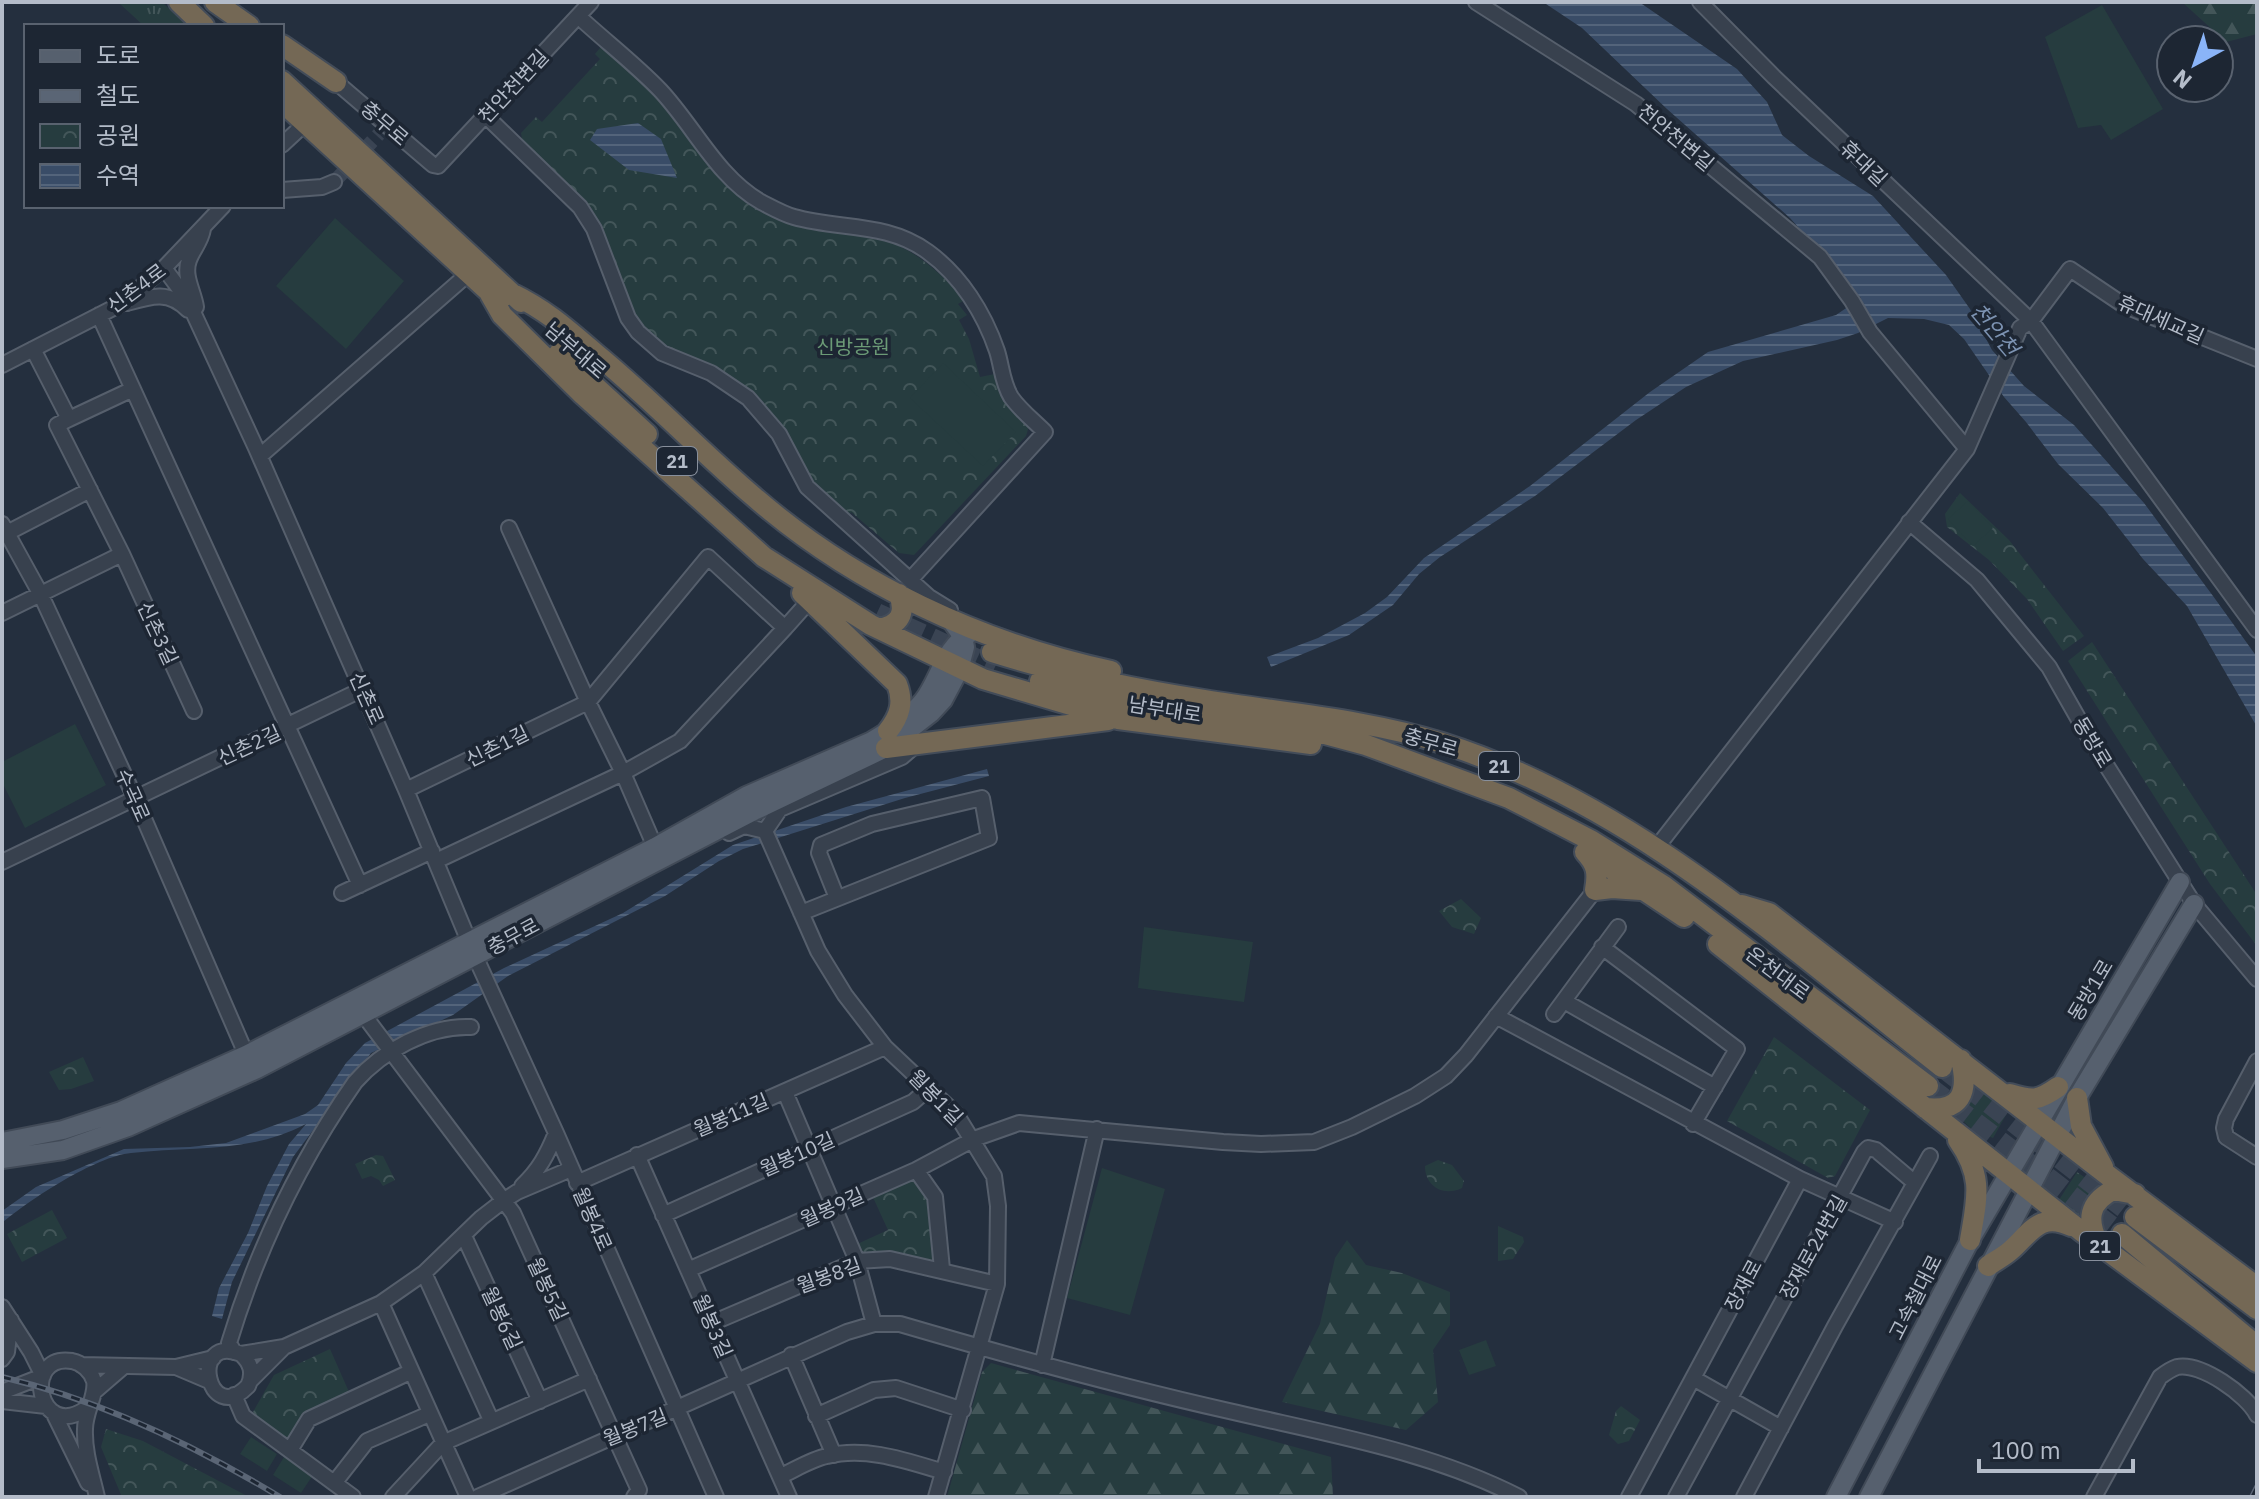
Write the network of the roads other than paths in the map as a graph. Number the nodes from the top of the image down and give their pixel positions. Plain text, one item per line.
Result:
1 (179, 2) edge
2 (202, 2) edge
3 (215, 2) edge
4 (591, 2) edge
5 (1476, 2) edge
6 (1700, 2) edge
7 (578, 16) junction
8 (202, 24) edge
9 (225, 24) edge
10 (246, 24) edge
11 (284, 46) edge
12 (336, 82) joint
13 (284, 84) edge
14 (284, 103) edge
15 (485, 115) junction
16 (310, 119) junction
17 (284, 143) edge
18 (433, 165) joint
19 (334, 182) tunnel mouth
20 (284, 190) edge
21 (221, 208) edge
22 (203, 227) junction
23 (164, 268) junction
24 (468, 274) junction
25 (490, 294) junction
26 (119, 305) junction
27 (99, 315) junction
28 (197, 320) junction
29 (2026, 325) junction
30 (33, 349) junction
31 (2257, 359) edge
32 (2, 365) edge
33 (133, 389) junction
34 (69, 419) junction
35 (1970, 445) junction
36 (260, 456) junction
37 (90, 490) junction
38 (1909, 522) junction
39 (4, 528) edge
40 (509, 528) dead end
41 (122, 554) junction
42 (764, 557) junction
43 (40, 593) junction
44 (929, 597) junction
45 (810, 600) junction
46 (890, 604) junction
47 (2, 613) edge
48 (950, 619) junction
49 (785, 628) junction
50 (2257, 630) edge
51 (971, 634) junction
52 (993, 660) junction
53 (952, 666) junction
54 (1115, 672) junction
55 (363, 689) junction
56 (588, 702) junction
57 (194, 711) dead end
58 (1118, 719) junction
59 (1327, 719) junction
60 (286, 728) junction
61 (1338, 738) junction
62 (887, 740) junction
63 (917, 744) junction
64 (623, 773) junction
65 (406, 790) junction
66 (135, 798) junction
67 (1509, 798) junction
68 (765, 831) junction
69 (655, 847) junction
70 (1657, 847) junction
71 (1583, 849) junction
72 (434, 856) junction
73 (1627, 861) joint
74 (2, 862) edge
75 (2180, 882) junction
76 (360, 885) junction
77 (1654, 888) junction
78 (1595, 890) junction
79 (342, 893) dead end
80 (837, 898) junction
81 (2194, 904) junction
82 (565, 909) junction
83 (801, 913) junction
84 (1618, 927) dead end
85 (1602, 947) junction
86 (475, 957) junction
87 (2257, 979) edge
88 (1564, 1001) junction
89 (363, 1014) junction
90 (1554, 1014) dead end
91 (1496, 1016) junction
92 (471, 1027) dead end
93 (885, 1047) junction
94 (388, 1050) junction
95 (2257, 1061) edge
96 (250, 1063) junction
97 (1952, 1064) junction
98 (1986, 1080) junction
99 (1928, 1086) tunnel mouth
100 (1715, 1087) junction
101 (2058, 1087) junction
102 (929, 1088) junction
103 (785, 1092) junction
104 (2077, 1098) junction
105 (1925, 1108) junction
106 (2038, 1120) junction
107 (1693, 1124) junction
108 (1946, 1124) junction
109 (1097, 1129) junction
110 (556, 1133) junction
111 (2057, 1136) junction
112 (974, 1139) junction
113 (2, 1142) edge
114 (810, 1147) junction
115 (637, 1155) junction
116 (1930, 1156) dead end
117 (2257, 1157) edge
118 (2, 1159) edge
119 (916, 1170) junction
120 (2008, 1172) junction
121 (574, 1176) junction
122 (2110, 1177) junction
123 (1800, 1179) junction
124 (1915, 1183) junction
125 (2029, 1189) junction
126 (517, 1192) junction
127 (2135, 1194) junction
128 (1840, 1197) junction
129 (503, 1201) junction
130 (834, 1206) junction
131 (663, 1215) junction
132 (2135, 1217) tunnel mouth
133 (1895, 1222) junction
134 (2081, 1231) junction
135 (2122, 1234) tunnel mouth
136 (464, 1236) junction
137 (1970, 1240) junction
138 (2099, 1245) junction
139 (857, 1261) junction
140 (1988, 1266) junction
141 (942, 1269) junction
142 (688, 1270) junction
143 (424, 1273) junction
144 (997, 1284) junction
145 (2257, 1287) edge
146 (381, 1303) junction
147 (2, 1307) edge
148 (2257, 1309) edge
149 (11, 1320) junction
150 (712, 1323) junction
151 (874, 1324) junction
152 (2257, 1346) edge
153 (284, 1347) junction
154 (980, 1348) junction
155 (31, 1352) junction
156 (227, 1352) junction
157 (791, 1355) junction
158 (2, 1359) edge
159 (2257, 1362) edge
160 (56, 1363) junction
161 (81, 1365) junction
162 (1042, 1365) junction
163 (123, 1367) junction
164 (176, 1367) junction
165 (410, 1372) junction
166 (43, 1376) junction
167 (1693, 1378) junction
168 (589, 1379) junction
169 (251, 1380) junction
170 (209, 1381) junction
171 (738, 1381) junction
172 (2, 1392) edge
173 (94, 1392) junction
174 (234, 1395) junction
175 (1730, 1398) junction
176 (2, 1401) edge
177 (540, 1401) junction
178 (87, 1408) junction
179 (50, 1409) junction
180 (677, 1409) junction
181 (2255, 1409) edge
182 (963, 1410) junction
183 (429, 1414) junction
184 (816, 1416) junction
185 (491, 1420) junction
186 (1781, 1428) junction
187 (616, 1434) junction
188 (443, 1443) junction
189 (290, 1450) junction
190 (834, 1455) junction
191 (944, 1472) junction
192 (781, 1476) junction
193 (335, 1482) junction
194 (96, 1497) edge
195 (353, 1497) edge
196 (393, 1497) edge
197 (468, 1497) edge
198 (478, 1497) edge
199 (634, 1497) edge
200 (716, 1497) edge
201 (789, 1497) edge
202 (936, 1497) edge
203 (1519, 1497) edge
204 (1629, 1497) edge
205 (1676, 1497) edge
206 (1744, 1497) edge
207 (1836, 1497) edge
208 (1869, 1497) edge
209 (2094, 1497) edge

1 - 8 highway
2 - 9 highway
3 - 10 highway
4 - 7 street, 천안천변길
5 - 35 street, 천안천변길
6 - 29 street, 휴대길
7 - 15 street, 천안천변길
7 - 46 street
11 - 12 highway
12 - 18 street, 충무로
13 - 16 highway, 남부대로
14 - 16 highway, 남부대로
15 - 18 street, 천안천변길
15 - 46 street
16 - 17 street
16 - 24 highway, 남부대로
16 - 46 highway, 남부대로
19 - 20 street
21 - 22 street, 신촌4로
22 - 23 street, 신촌4로
22 - 28 street
23 - 26 street, 신촌4로
23 - 28 street, 신촌로
24 - 25 highway, 남부대로
24 - 36 street
25 - 42 highway
25 - 46 highway, 남부대로 / 21
26 - 27 street, 신촌4로
26 - 28 street
27 - 30 street, 신촌4로
27 - 33 street
28 - 36 street, 신촌로
29 - 31 street, 휴대세교길
29 - 35 street
29 - 50 street, 휴대길
30 - 32 street, 신촌4로
30 - 34 street
33 - 34 street
33 - 60 street
34 - 37 street
35 - 38 street
36 - 55 street, 신촌로
37 - 39 street
37 - 41 street
38 - 70 street
38 - 75 street, 동방로
39 - 43 street, 수곡로
40 - 56 street
41 - 43 street
41 - 57 street, 신촌3길
42 - 45 highway
42 - 46 highway
43 - 47 street
43 - 66 street, 수곡로
44 - 46 street
44 - 48 street
44 - 54 street
45 - 49 street
45 - 62 highway
46 - 48 highway
46 - 53 highway
48 - 51 highway
49 - 56 street, 신촌1길
49 - 64 street
51 - 52 highway
51 - 53 main road, 충무로
52 - 53 highway
52 - 54 highway
52 - 58 highway
52 - 59 highway, 남부대로
52 - 61 highway, 남부대로 / 21
53 - 62 main road, 충무로
54 - 59 highway
55 - 60 street, 신촌2길
55 - 65 street, 신촌로
56 - 64 street
56 - 65 street, 신촌1길
58 - 61 highway
58 - 63 highway
59 - 70 highway, 충무로 / 21
60 - 66 street, 신촌2길
60 - 76 street
61 - 67 highway, 충무로 / 21
62 - 63 highway
62 - 69 main road, 충무로
62 - 82 main road, 충무로
63 - 68 street
64 - 69 street
64 - 72 street
65 - 72 street, 신촌로
66 - 74 street, 신촌2길
66 - 96 street, 수곡로
67 - 71 highway
67 - 73 highway, 충무로 / 21
68 - 82 street
68 - 83 street, 월봉1길
69 - 86 main road, 충무로
70 - 97 highway, 온천대로 / 21
71 - 77 highway
71 - 78 highway
72 - 76 street
72 - 86 street, 신촌로
73 - 77 highway, 온천대로 / 21
75 - 81 street, 동방로
75 - 101 main road, 동방1로
76 - 79 street
77 - 78 highway
77 - 99 highway, 온천대로
77 - 105 highway, 21
78 - 91 street, 월봉9길
80 - 80 street
80 - 83 street
81 - 87 street, 동방로
81 - 104 main road
82 - 86 main road, 충무로
83 - 93 street, 월봉1길
84 - 85 street
85 - 88 street
85 - 100 street
86 - 89 main road, 충무로
86 - 96 main road, 충무로
86 - 110 street, 월봉4로
88 - 90 street
88 - 100 street
89 - 94 street, 월봉5길
89 - 96 main road, 충무로
91 - 107 street
91 - 109 street, 월봉9길
92 - 94 street
93 - 102 street, 월봉1길
93 - 103 street, 월봉11길
94 - 129 street, 월봉5길
94 - 156 street
95 - 117 street
96 - 113 main road, 충무로
96 - 118 main road, 충무로
97 - 98 highway, 21
97 - 105 highway
98 - 101 highway
98 - 106 highway, 21
100 - 107 street
101 - 106 main road, 동방1로
102 - 112 street, 월봉1길
102 - 114 street, 월봉10길
103 - 114 street
103 - 115 street, 월봉11길
104 - 111 main road
104 - 122 highway
105 - 108 highway, 21
106 - 111 highway, 21
106 - 120 main road, 고속철대로
107 - 123 street
108 - 120 highway, 21
108 - 137 highway
109 - 112 street, 월봉9길
109 - 162 street
110 - 121 street, 월봉4로
110 - 126 street
111 - 122 highway, 21
111 - 125 main road
112 - 119 street, 월봉9길
112 - 144 street, 월봉1길
114 - 130 street
114 - 131 street, 월봉10길
115 - 121 street, 월봉11길
115 - 131 street, 월봉3길
116 - 124 street
119 - 130 street, 월봉9길
119 - 141 street
120 - 125 highway, 21
120 - 137 main road, 고속철대로
121 - 126 street
121 - 180 street, 월봉4로
122 - 127 highway, 21
123 - 128 street
123 - 167 street, 장재로
124 - 128 street, 장재로24번길
124 - 133 street
125 - 134 highway, 21
125 - 140 main road
126 - 129 street
127 - 138 highway
127 - 145 highway, 21
128 - 133 street
128 - 175 street, 장재로24번길
129 - 136 street
129 - 168 street, 월봉5길
130 - 139 street
130 - 142 street, 월봉9길
131 - 142 street, 월봉3길
132 - 148 highway, 21
133 - 186 street
134 - 138 highway, 21
134 - 140 highway
135 - 152 highway, 21
136 - 143 street
136 - 177 street, 월봉6길
137 - 207 main road, 고속철대로
138 - 159 highway, 21
139 - 141 street, 월봉8길
139 - 150 street, 월봉8길
139 - 151 street
140 - 208 main road
141 - 144 street, 월봉8길
142 - 150 street, 월봉3길
143 - 146 street
143 - 185 street
144 - 154 street, 월봉1길
146 - 153 street
146 - 165 street
147 - 149 street
149 - 155 street
149 - 158 street
150 - 171 street, 월봉3길
151 - 154 street, 월봉7길
151 - 157 street, 월봉7길
153 - 156 street
153 - 169 street
154 - 162 street, 월봉7길
154 - 182 street, 월봉1길
155 - 160 street
155 - 166 street
156 - 164 street
156 - 169 street
156 - 170 street
157 - 171 street, 월봉7길
157 - 184 street
160 - 161 street
160 - 166 street
161 - 163 street
161 - 173 street
162 - 203 street, 월봉7길
163 - 164 street
163 - 173 street
164 - 170 street
165 - 183 street
165 - 189 street
166 - 172 street
166 - 179 street
167 - 175 street
167 - 204 street, 장재로
168 - 177 street
168 - 187 street, 월봉5길
169 - 174 street
170 - 174 street
171 - 180 street, 월봉7길
171 - 192 street, 월봉3길
173 - 178 street
174 - 189 street
175 - 186 street
175 - 205 street, 장재로24번길
176 - 179 street
177 - 185 street
178 - 179 street
178 - 194 street
179 - 194 street
180 - 187 street, 월봉7길
180 - 200 street, 월봉4로
181 - 209 street
182 - 184 street
182 - 191 street, 월봉1길
183 - 188 street
183 - 193 street
184 - 190 street
185 - 188 street
186 - 206 street
187 - 198 street, 월봉7길
187 - 199 street, 월봉5길
188 - 196 street
188 - 197 street
189 - 193 street
190 - 191 street
190 - 192 street
191 - 202 street, 월봉1길
192 - 201 street, 월봉3길
193 - 195 street

